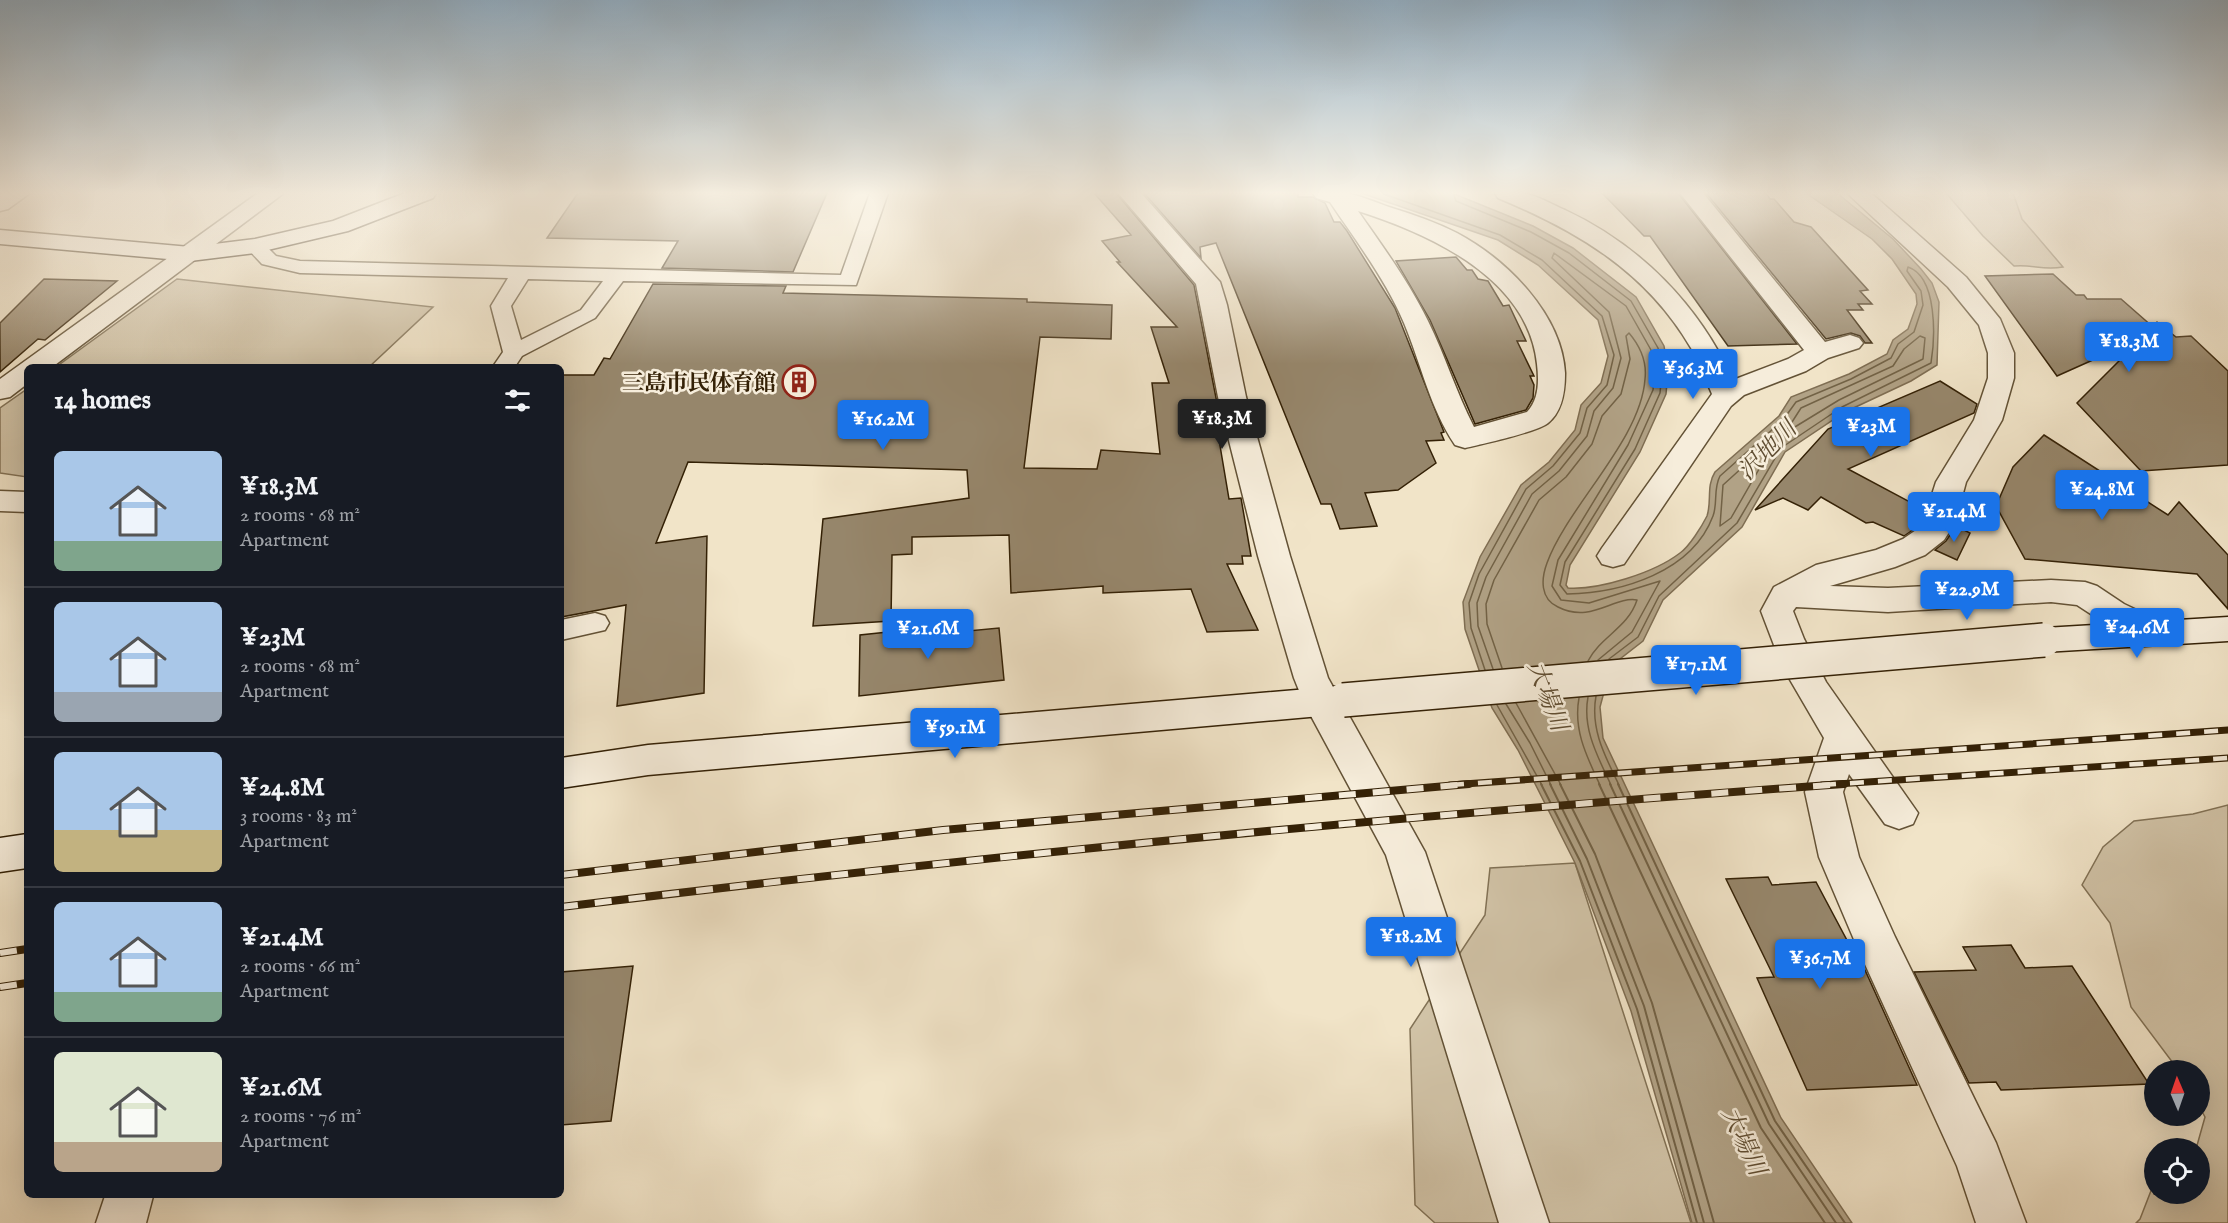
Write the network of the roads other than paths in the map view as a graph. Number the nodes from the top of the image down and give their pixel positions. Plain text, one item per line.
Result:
1 (146, 250) edge
2 (195, 250) edge
3 (222, 250) edge
4 (259, 250) edge
5 (859, 250) edge
6 (1180, 250) edge
7 (1372, 250) edge
8 (1469, 250) edge
9 (1621, 250) edge
10 (1737, 250) edge
11 (1922, 250) edge
12 (190, 254) junction
13 (522, 272) junction
14 (617, 275) junction
15 (1850, 343) dead end
16 (1819, 352) junction
17 (509, 360) edge
18 (39, 364) edge
19 (24, 374) edge
20 (0, 391) edge
21 (1726, 395) junction
22 (0, 501) edge
23 (24, 502) edge
24 (1613, 556) dead end
25 (1785, 595) junction
26 (595, 623) dead end
27 (564, 629) edge
28 (2228, 629) edge
29 (2152, 632) junction
30 (1332, 701) junction
31 (1843, 735) junction
32 (564, 773) edge
33 (1899, 813) dead end
34 (24, 851) edge
35 (0, 855) edge
36 (128, 1198) edge
37 (121, 1223) edge
38 (1524, 1223) edge
39 (2001, 1223) edge

1 - 12 street
2 - 12 street
3 - 12 street
4 - 13 lane
5 - 14 lane
6 - 30 street
7 - 8 street
9 - 21 street
10 - 16 street
11 - 25 street
12 - 18 street
13 - 14 lane
13 - 17 lane
14 - 17 lane
15 - 16 street
16 - 21 street
19 - 20 street
21 - 24 street
22 - 23 street
25 - 29 street
25 - 31 street
26 - 27 lane
28 - 29 street
29 - 30 street, bridge
30 - 32 street
30 - 38 street
31 - 33 street
31 - 39 street
34 - 35 street
36 - 37 street

